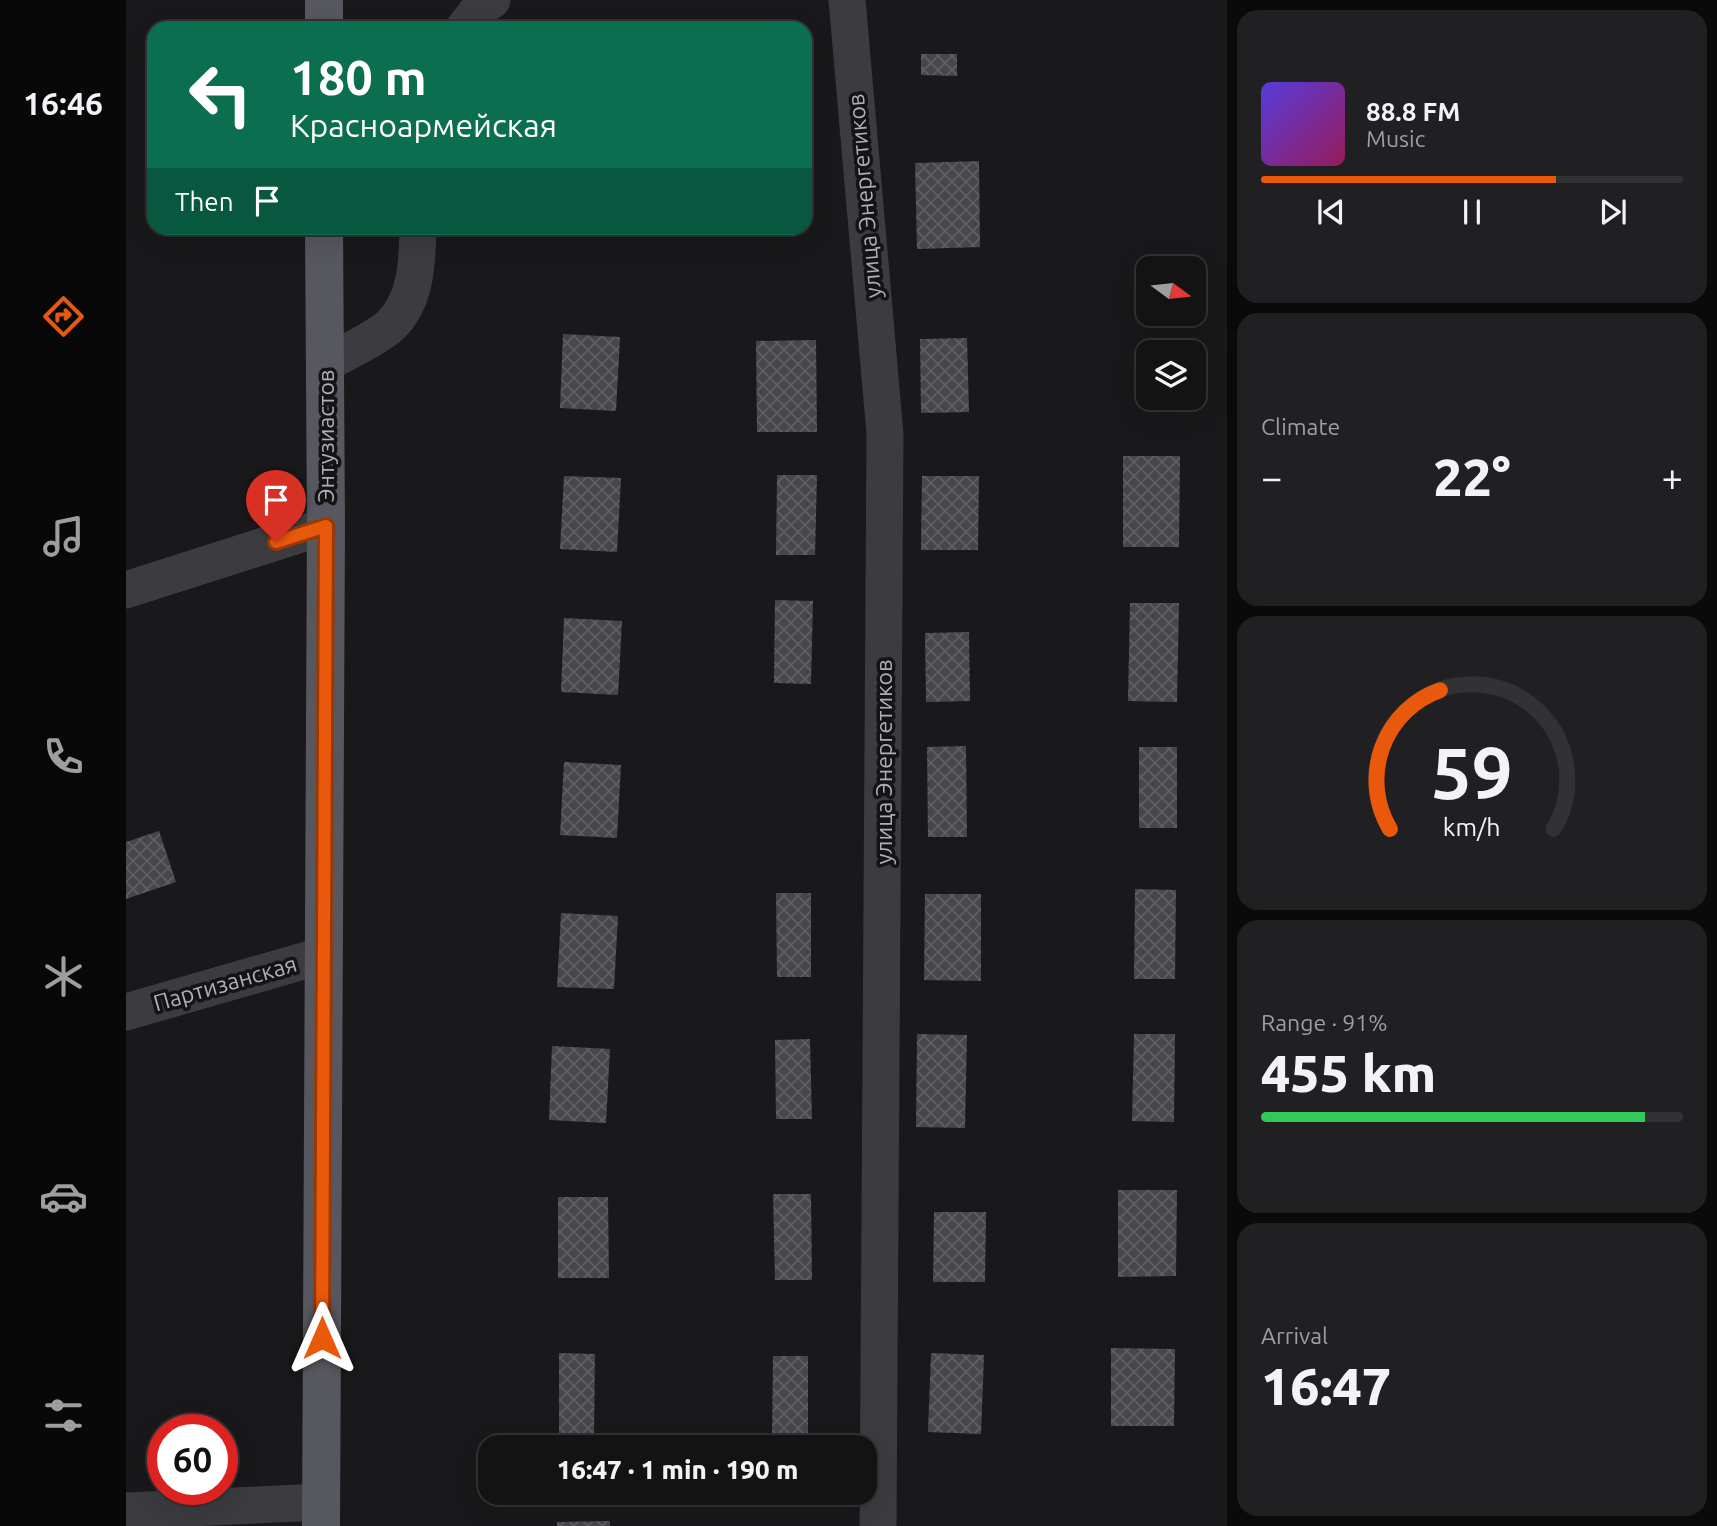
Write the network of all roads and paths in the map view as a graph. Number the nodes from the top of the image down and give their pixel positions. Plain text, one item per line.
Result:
1 (324, 0) edge
2 (492, 0) edge
3 (847, 0) edge
4 (324, 21) edge
5 (469, 21) edge
6 (324, 235) edge
7 (418, 235) edge
8 (325, 364) junction
9 (326, 526) junction
10 (126, 590) edge
11 (324, 955) junction
12 (126, 1012) edge
13 (126, 1511) edge
14 (321, 1514) edge
15 (878, 1526) edge

1 - 4 main road
2 - 5 street
3 - 15 street, улица Энергетиков
6 - 8 main road, Энтузиастов
7 - 8 street
8 - 9 main road, Энтузиастов
9 - 10 street
9 - 11 main road, Энтузиастов
11 - 12 street, Партизанская
11 - 14 main road, Энтузиастов
13 - 14 street

